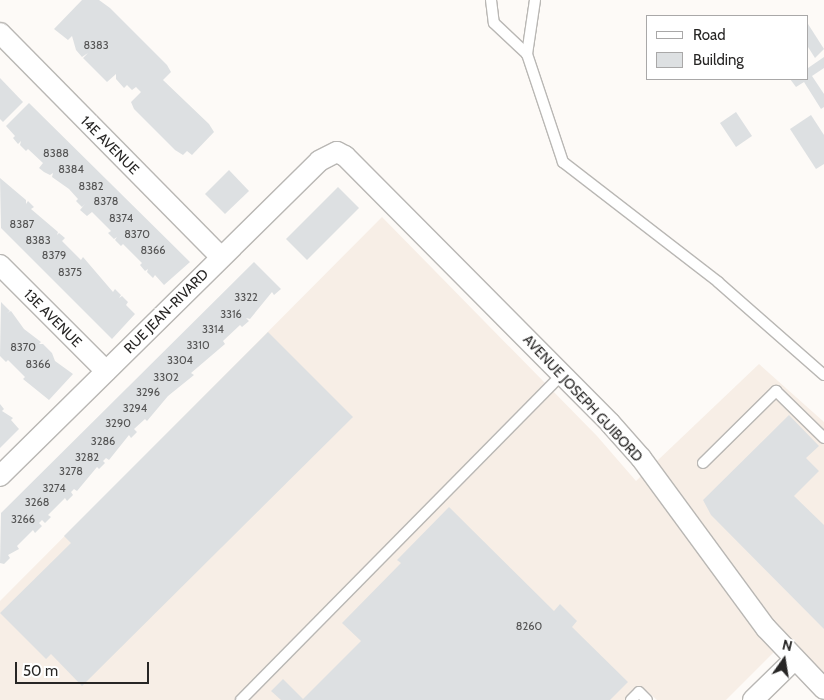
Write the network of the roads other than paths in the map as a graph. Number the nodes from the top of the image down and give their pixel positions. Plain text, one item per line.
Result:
1 (491, 0) edge
2 (535, 0) edge
3 (0, 33) edge
4 (526, 54) junction
5 (337, 152) joint
6 (220, 256) junction
7 (0, 265) edge
8 (106, 371) junction
9 (563, 374) junction
10 (824, 375) edge
11 (824, 438) edge
12 (703, 463) dead end
13 (0, 476) edge
14 (794, 660) junction
15 (824, 689) edge
16 (241, 700) edge
17 (631, 700) edge
18 (647, 700) edge
19 (753, 700) edge

1 - 4 lane
2 - 4 lane
3 - 6 street, 14E AVENUE
4 - 10 lane
5 - 6 street, RUE JEAN-RIVARD
5 - 9 street, AVENUE JOSEPH GUIBORD
6 - 8 street, RUE JEAN-RIVARD
7 - 8 street, 13E AVENUE
8 - 13 street, RUE JEAN-RIVARD
9 - 14 street, AVENUE JOSEPH GUIBORD
9 - 16 lane
11 - 12 lane
14 - 15 street, AVENUE JOSEPH GUIBORD
14 - 19 street
17 - 18 lane

